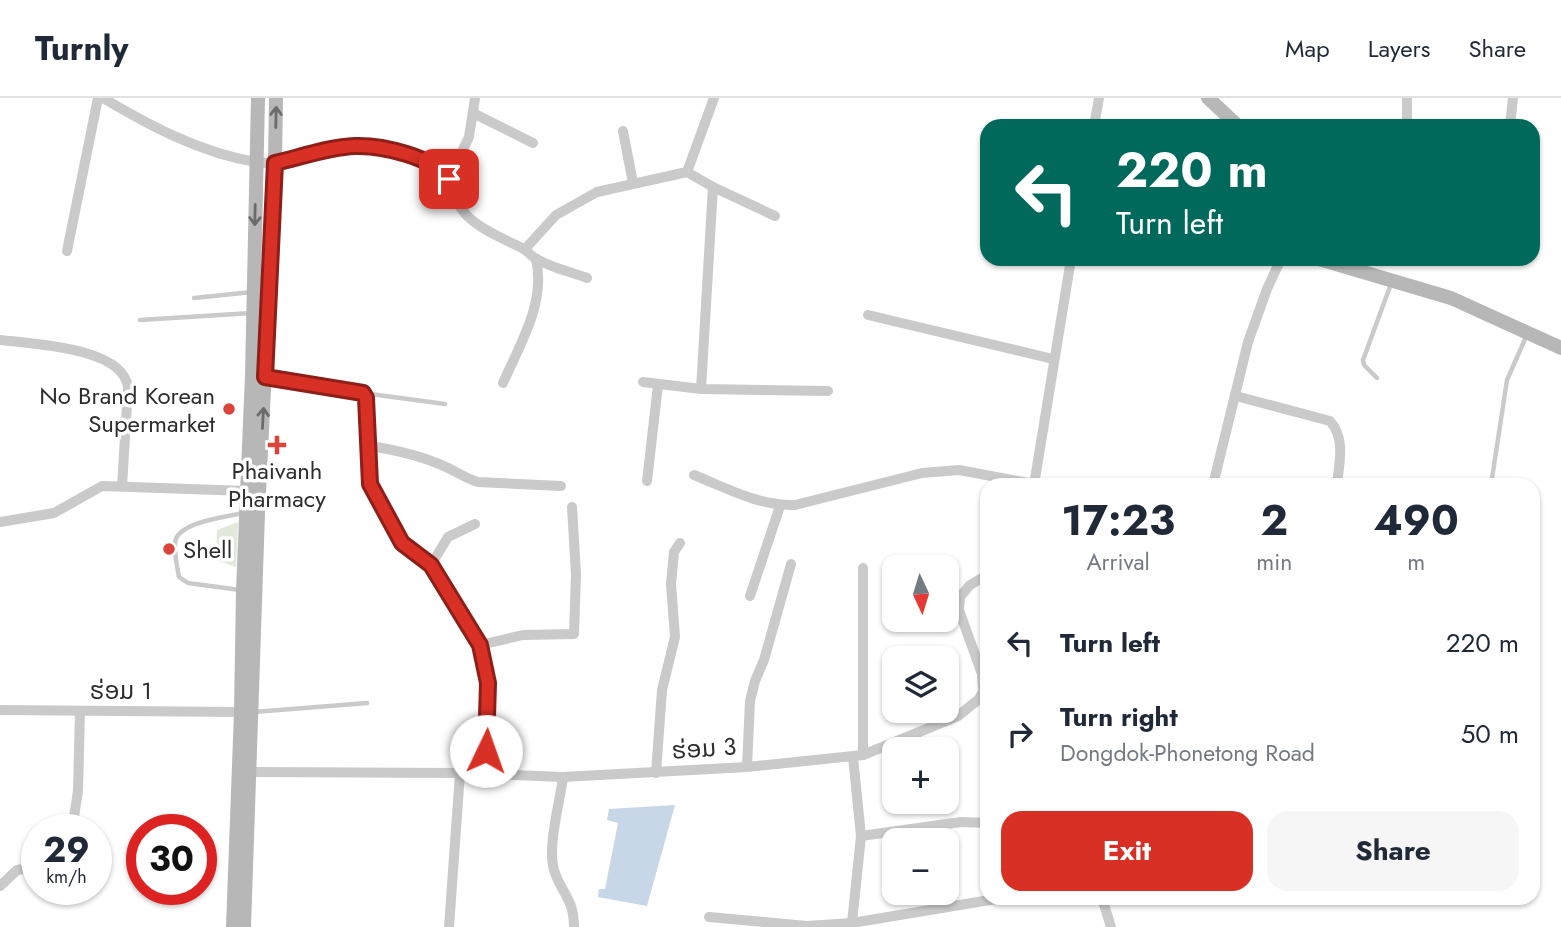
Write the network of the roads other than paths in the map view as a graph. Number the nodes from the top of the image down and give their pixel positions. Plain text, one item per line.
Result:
1 (101, 98) edge
2 (258, 98) edge
3 (276, 98) edge
4 (475, 98) edge
5 (714, 98) edge
6 (1099, 98) edge
7 (1208, 98) edge
8 (1407, 98) edge
9 (1513, 98) edge
10 (475, 114) junction
11 (1095, 119) edge
12 (1230, 119) edge
13 (1407, 119) edge
14 (1511, 119) edge
15 (623, 131) dead end
16 (533, 143) dead end
17 (256, 162) junction
18 (275, 163) junction
19 (687, 172) junction
20 (449, 179) junction
21 (633, 183) junction
22 (713, 187) junction
23 (775, 216) dead end
24 (525, 249) junction
25 (67, 251) dead end
26 (536, 259) junction
27 (1070, 266) edge
28 (1278, 266) edge
29 (1341, 266) edge
30 (587, 278) dead end
31 (1392, 282) junction
32 (253, 292) junction
33 (194, 298) dead end
34 (253, 313) junction
35 (868, 315) dead end
36 (140, 320) dead end
37 (1528, 333) junction
38 (0, 340) edge
39 (1561, 348) edge
40 (1054, 359) junction
41 (265, 377) junction
42 (1377, 378) dead end
43 (643, 382) dead end
44 (503, 383) dead end
45 (658, 385) junction
46 (701, 388) junction
47 (828, 391) dead end
48 (363, 393) junction
49 (1236, 396) junction
50 (444, 404) dead end
51 (369, 446) junction
52 (694, 475) dead end
53 (1002, 478) edge
54 (1035, 478) edge
55 (1215, 478) edge
56 (1338, 478) edge
57 (1493, 478) edge
58 (647, 481) dead end
59 (122, 486) junction
60 (561, 486) dead end
61 (247, 491) junction
62 (780, 506) junction
63 (572, 507) dead end
64 (252, 513) junction
65 (0, 522) edge
66 (475, 524) dead end
67 (680, 543) dead end
68 (790, 564) dead end
69 (431, 565) junction
70 (863, 568) dead end
71 (980, 579) edge
72 (249, 591) junction
73 (750, 596) dead end
74 (480, 645) junction
75 (980, 668) edge
76 (980, 697) edge
77 (367, 703) dead end
78 (0, 710) edge
79 (80, 710) junction
80 (247, 712) junction
81 (858, 756) junction
82 (747, 767) junction
83 (244, 772) junction
84 (460, 773) junction
85 (656, 773) junction
86 (485, 774) junction
87 (564, 777) junction
88 (74, 814) edge
89 (980, 823) edge
90 (861, 836) junction
91 (21, 869) edge
92 (0, 886) edge
93 (980, 903) edge
94 (1104, 905) edge
95 (709, 917) dead end
96 (886, 922) edge
97 (852, 923) junction
98 (756, 925) edge
99 (233, 927) edge
100 (244, 927) edge
101 (449, 927) edge
102 (574, 927) edge
103 (1111, 927) edge

1 - 17 street
1 - 25 street
2 - 17 main road
18 -> 3 main road
4 - 10 street
5 - 19 street
6 - 11 street
7 - 12 main road
8 - 13 street
9 - 14 street
10 - 16 street
10 - 20 street
15 - 21 street
17 - 18 street
17 -> 32 main road
18 - 20 street
18 - 41 main road
19 - 21 street
19 - 22 street
20 - 24 street
21 - 24 street
22 - 23 street
22 - 46 street
24 - 26 street
26 - 30 street
26 - 44 street
27 - 40 street
28 - 49 street
29 - 31 main road
31 - 37 main road
31 - 42 lane
32 - 33 lane
32 - 34 main road
34 - 36 lane
34 - 61 main road
35 - 40 street
37 - 39 main road
37 - 57 lane
38 - 59 street
40 - 54 street
41 - 48 street
64 -> 41 main road
43 - 45 street
45 - 46 street
45 - 58 street
46 - 47 street
48 - 50 lane
48 - 51 street
49 - 55 street
49 - 56 street
51 - 60 street
51 - 69 street
52 - 62 street
53 - 62 street
59 - 61 street
59 - 65 street
61 - 64 main road
62 - 73 street
63 - 74 street
64 - 72 main road
64 - 72 lane
66 - 69 street
67 - 85 street
68 - 82 street
69 - 74 street
70 - 81 street
71 - 75 street
72 - 80 main road
74 - 86 street
76 - 81 street, ຮ່ອມ 3
77 - 80 lane
78 - 79 street, ຮ່ອມ 1
79 - 80 street, ຮ່ອມ 1
79 - 88 street
80 - 83 main road
81 - 82 street, ຮ່ອມ 3
81 - 90 street
82 - 85 street, ຮ່ອມ 3
83 - 84 street, ຮ່ອມ 3
83 - 99 main road
83 - 100 main road
84 - 86 street, ຮ່ອມ 3
84 - 101 street
85 - 87 street, ຮ່ອມ 3
86 - 87 street, ຮ່ອມ 3
87 - 102 street
89 - 90 street
90 - 97 street
91 - 92 street
93 - 96 street
94 - 103 street
95 - 98 street
96 - 97 street
97 - 98 street

